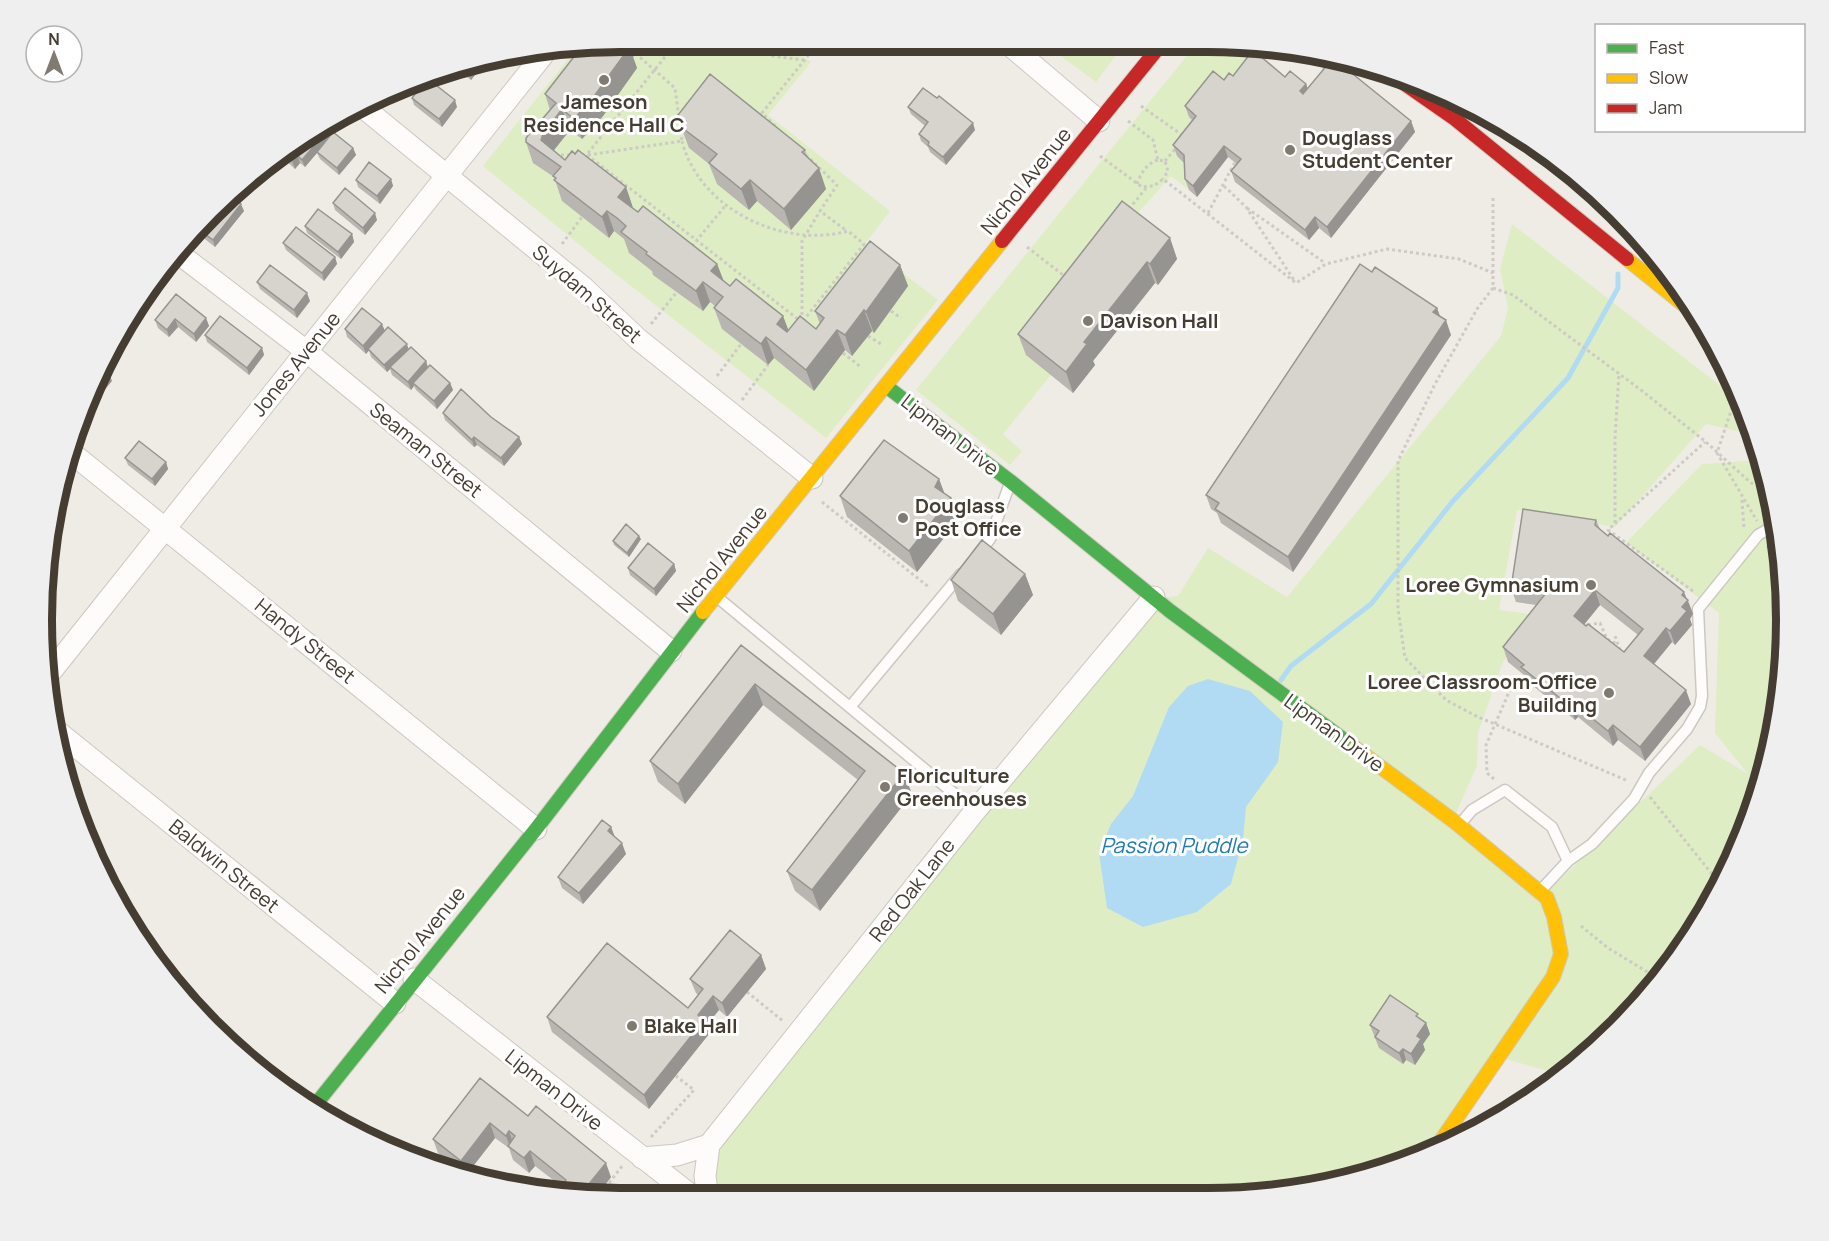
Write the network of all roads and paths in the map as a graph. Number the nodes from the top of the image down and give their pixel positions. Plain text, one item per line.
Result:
1 (669, 52) edge
2 (764, 52) edge
3 (811, 52) edge
4 (1020, 52) edge
5 (1155, 52) edge
6 (635, 53) dead end
7 (576, 55) edge
8 (541, 58) edge
9 (804, 60) junction
10 (584, 61) edge
11 (1326, 65) edge
12 (656, 69) junction
13 (1323, 70) edge
14 (1123, 92) junction
15 (1417, 93) edge
16 (611, 105) dead end
17 (368, 111) edge
18 (621, 113) junction
19 (1105, 114) junction
20 (778, 129) edge
21 (1185, 138) edge
22 (682, 141) junction
23 (1082, 142) junction
24 (1178, 146) edge
25 (803, 153) edge
26 (550, 155) edge
27 (587, 155) junction
28 (1158, 160) junction
29 (1165, 161) junction
30 (1235, 162) edge
31 (447, 174) junction
32 (615, 177) junction
33 (1163, 179) junction
34 (611, 182) edge
35 (1137, 184) junction
36 (1224, 186) junction
37 (1147, 187) junction
38 (1493, 198) dead end
39 (726, 205) junction
40 (1246, 207) junction
41 (820, 211) junction
42 (1126, 212) edge
43 (1208, 213) junction
44 (582, 217) edge
45 (848, 231) junction
46 (1009, 233) junction
47 (806, 235) junction
48 (697, 240) junction
49 (687, 252) edge
50 (184, 258) edge
51 (550, 260) junction
52 (1326, 264) junction
53 (1493, 273) junction
54 (1070, 280) edge
55 (751, 283) junction
56 (1296, 283) junction
57 (832, 285) junction
58 (1493, 288) junction
59 (745, 290) edge
60 (840, 291) edge
61 (676, 292) edge
62 (1676, 299) edge
63 (891, 311) dead end
64 (901, 318) dead end
65 (802, 322) junction
66 (796, 330) edge
67 (868, 336) edge
68 (638, 339) junction
69 (741, 344) edge
70 (881, 344) dead end
71 (306, 351) junction
72 (843, 353) edge
73 (768, 365) edge
74 (862, 368) dead end
75 (1619, 373) junction
76 (886, 386) junction
77 (704, 392) junction
78 (1733, 403) edge
79 (732, 414) junction
80 (1706, 442) junction
81 (1717, 453) junction
82 (77, 457) edge
83 (1010, 481) junction
84 (808, 483) junction
85 (1760, 485) edge
86 (1742, 498) junction
87 (1615, 523) junction
88 (165, 527) junction
89 (1769, 529) edge
90 (1761, 534) junction
91 (1745, 550) junction
92 (1772, 551) edge
93 (717, 597) junction
94 (941, 597) junction
95 (1154, 597) junction
96 (1705, 599) junction
97 (1588, 625) edge
98 (1615, 636) dead end
99 (1617, 644) junction
100 (671, 651) junction
101 (1622, 654) edge
102 (55, 667) edge
103 (1516, 676) edge
104 (850, 707) junction
105 (1495, 724) junction
106 (65, 737) edge
107 (1641, 786) junction
108 (1505, 790) junction
109 (975, 811) junction
110 (1459, 825) junction
111 (536, 829) junction
112 (1568, 861) junction
113 (1715, 878) edge
114 (1539, 891) junction
115 (1573, 920) dead end
116 (1652, 975) edge
117 (414, 980) junction
118 (747, 992) edge
119 (395, 1003) junction
120 (798, 1034) junction
121 (676, 1076) edge
122 (318, 1101) edge
123 (1443, 1137) edge
124 (709, 1145) junction
125 (638, 1156) junction
126 (607, 1188) edge
127 (681, 1188) edge
128 (707, 1188) edge

1 - 12 path
2 - 9 path
3 - 9 path
4 - 19 street
5 - 14 street, Nichol Avenue
6 - 12 path
7 - 10 path
8 - 31 street, Jones Avenue
9 - 20 path
11 - 13 path
12 - 18 path
12 - 22 path
14 - 19 street, Nichol Avenue
14 - 21 path
15 - 62 street
16 - 18 path
17 - 31 street, Suydam Street
18 - 27 path
19 - 23 street, Nichol Avenue
19 - 28 path
22 - 27 path
22 - 39 path
23 - 35 path
23 - 46 street, Nichol Avenue
24 - 29 path
25 - 41 path
26 - 27 path
27 - 32 path
28 - 29 path
28 - 35 path
29 - 33 path
30 - 36 path
31 - 51 street, Suydam Street
31 - 71 street, Jones Avenue
32 - 34 path
32 - 48 path
33 - 37 path
33 - 43 path
35 - 37 path
36 - 40 path
36 - 43 path
37 - 42 path
38 - 53 path
39 - 47 path
39 - 48 path
40 - 52 path
40 - 56 path
41 - 45 path
41 - 47 path
43 - 56 path
44 - 51 path
45 - 47 path
45 - 57 path
46 - 54 path
46 - 76 street, Nichol Avenue
47 - 65 path
48 - 49 path
48 - 55 path
50 - 71 street, Seaman Street
51 - 68 street, Suydam Street
52 - 53 path
52 - 56 path
53 - 58 path
55 - 59 path
55 - 65 path
57 - 60 path
57 - 65 path
58 - 75 path
58 - 105 path
61 - 68 path
63 - 64 path
65 - 66 path
67 - 70 path
68 - 77 street, Suydam Street
69 - 77 path
71 - 88 street, Jones Avenue
71 - 100 street, Seaman Street
72 - 74 path
73 - 79 path
75 - 80 path
75 - 87 path
76 - 83 street, Lipman Drive
76 - 84 street, Nichol Avenue
77 - 79 street, Suydam Street
78 - 81 path
79 - 84 street, Suydam Street
80 - 81 path
80 - 87 path
81 - 85 path
81 - 86 path
82 - 88 street, Handy Street
83 - 94 lane
83 - 95 street, Lipman Drive
84 - 93 street, Nichol Avenue
84 - 94 path
86 - 90 path
86 - 91 path
87 - 96 path
88 - 102 street, Jones Avenue
88 - 111 street, Handy Street
89 - 90 lane
90 - 91 lane
90 - 92 path
91 - 96 lane
93 - 100 street, Nichol Avenue
93 - 104 lane
94 - 104 lane
95 - 109 street, Red Oak Lane
95 - 110 street, Lipman Drive
96 - 107 lane
97 - 99 path
98 - 99 path
99 - 101 path
100 - 111 street, Nichol Avenue
103 - 105 path
104 - 109 lane
105 - 107 path
105 - 108 path
106 - 119 street, Baldwin Street
107 - 112 lane
107 - 113 path
108 - 110 lane
108 - 112 lane
109 - 120 street, Red Oak Lane
110 - 114 street, Lipman Drive
111 - 117 street, Nichol Avenue
112 - 114 lane
114 - 123 street, Lipman Drive
115 - 116 path
117 - 119 street, Nichol Avenue
117 - 125 street, Lipman Drive
118 - 120 path
119 - 122 street, Nichol Avenue
120 - 124 street, Red Oak Lane
121 - 125 path
124 - 125 street
124 - 128 street
125 - 126 path
125 - 127 street, Lipman Drive

